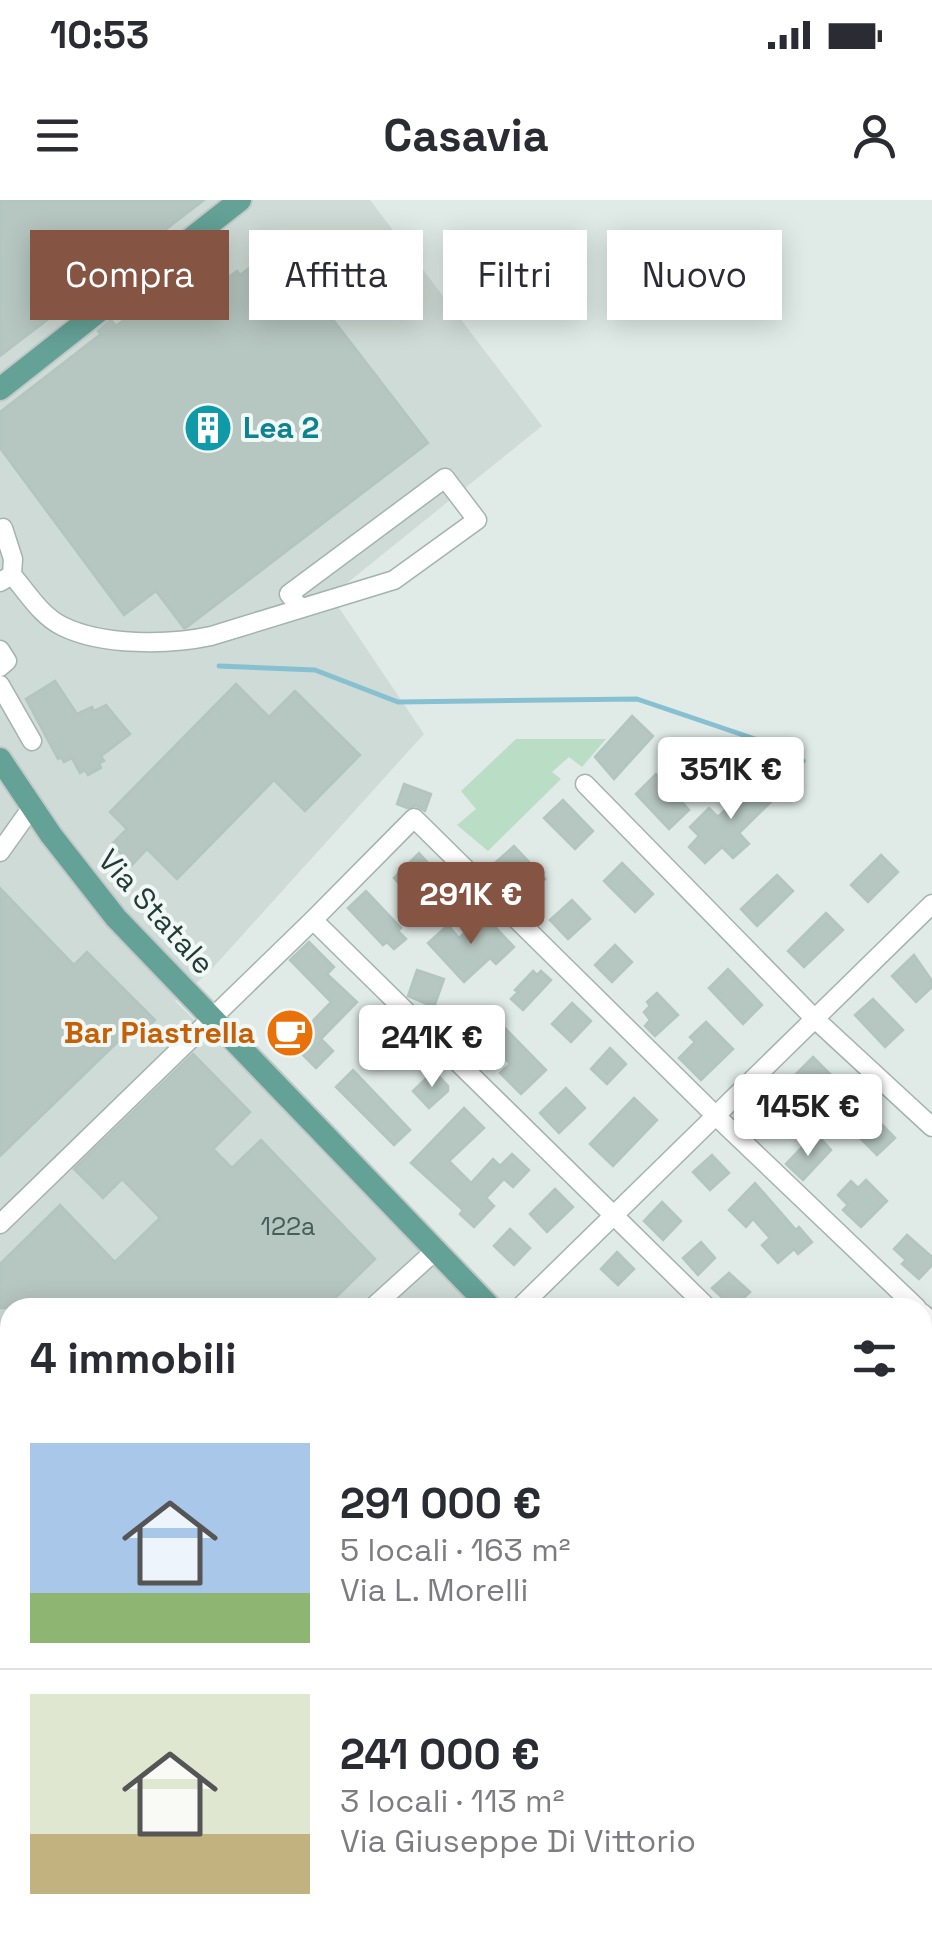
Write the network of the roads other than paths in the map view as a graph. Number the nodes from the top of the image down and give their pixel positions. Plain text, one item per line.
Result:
1 (240, 200) edge
2 (0, 389) edge
3 (3, 528) dead end
4 (6, 578) edge
5 (300, 608) junction
6 (0, 650) edge
7 (0, 666) edge
8 (0, 685) edge
9 (32, 741) dead end
10 (0, 759) edge
11 (585, 784) dead end
12 (32, 808) junction
13 (3, 843) edge
14 (928, 915) edge
15 (314, 920) junction
16 (212, 1017) junction
17 (815, 1019) junction
18 (716, 1116) junction
19 (932, 1127) edge
20 (615, 1216) junction
21 (0, 1224) edge
22 (436, 1250) junction
23 (383, 1298) edge
24 (482, 1298) edge
25 (529, 1298) edge
26 (698, 1298) edge
27 (907, 1298) edge

1 - 2 main road
3 - 4 street
4 - 5 street
5 - 5 street
6 - 7 street
8 - 9 street
10 - 12 main road, Via Statale
11 - 17 street
12 - 13 street
12 - 16 main road, Via Statale
14 - 17 street
15 - 16 street
15 - 18 street
15 - 20 street
16 - 21 street
16 - 22 main road, Via Statale
17 - 18 street
17 - 19 street
18 - 20 street
18 - 27 street
20 - 25 street
20 - 26 street
22 - 23 street
22 - 24 main road, Via Statale

